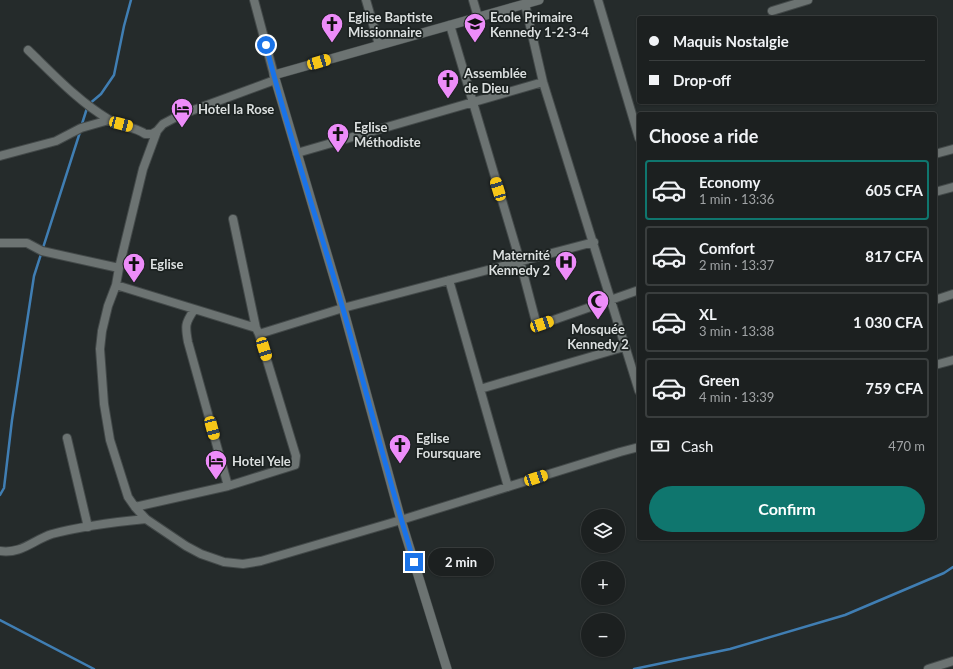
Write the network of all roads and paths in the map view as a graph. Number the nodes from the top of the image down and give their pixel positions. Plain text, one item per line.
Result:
1 (254, 0) edge
2 (366, 0) edge
3 (473, 0) edge
4 (539, 0) edge
5 (598, 0) edge
6 (808, 0) edge
7 (524, 4) junction
8 (772, 11) dead end
9 (478, 17) junction
10 (450, 25) junction
11 (379, 45) junction
12 (28, 50) dead end
13 (274, 78) junction
14 (543, 82) junction
15 (473, 102) junction
16 (109, 120) junction
17 (637, 129) edge
18 (157, 131) junction
19 (953, 149) edge
20 (296, 153) junction
21 (937, 153) edge
22 (0, 156) edge
23 (953, 187) edge
24 (937, 191) edge
25 (233, 219) dead end
26 (594, 242) junction
27 (0, 244) edge
28 (520, 261) junction
29 (119, 268) junction
30 (450, 280) junction
31 (116, 285) junction
32 (637, 291) edge
33 (953, 294) edge
34 (937, 299) edge
35 (610, 300) junction
36 (343, 308) junction
37 (194, 310) junction
38 (258, 331) junction
39 (624, 347) junction
40 (953, 360) edge
41 (937, 364) edge
42 (637, 385) edge
43 (480, 389) junction
44 (67, 438) dead end
45 (637, 448) edge
46 (228, 486) junction
47 (508, 487) junction
48 (134, 507) junction
49 (146, 519) junction
50 (401, 520) junction
51 (88, 527) junction
52 (0, 551) edge
53 (953, 661) edge
54 (447, 669) edge
55 (928, 669) edge

1 - 13 street
2 - 11 street
3 - 9 street
4 - 7 street
5 - 17 street
6 - 8 street
7 - 9 street
7 - 14 street
9 - 10 street
10 - 11 street
10 - 15 street
11 - 13 street
12 - 16 street
13 - 18 street
13 - 20 street
14 - 15 street
14 - 26 street
15 - 20 street
15 - 28 street
16 - 18 street
16 - 22 street
18 - 29 street
19 - 21 street
20 - 36 street
23 - 24 street
25 - 38 street
26 - 28 street
26 - 35 street
27 - 29 street
28 - 30 street
28 - 35 street
29 - 31 street
30 - 36 street
30 - 43 street
31 - 37 street
31 - 48 street
32 - 35 street
33 - 34 street
35 - 39 street
36 - 38 street
36 - 50 street
37 - 38 street
37 - 46 street
38 - 46 street
39 - 42 street
39 - 43 street
40 - 41 street
43 - 47 street
44 - 51 street
45 - 47 street
46 - 48 street
47 - 50 street
48 - 49 street
49 - 50 street
49 - 51 street
50 - 54 street
51 - 52 street
53 - 55 street

